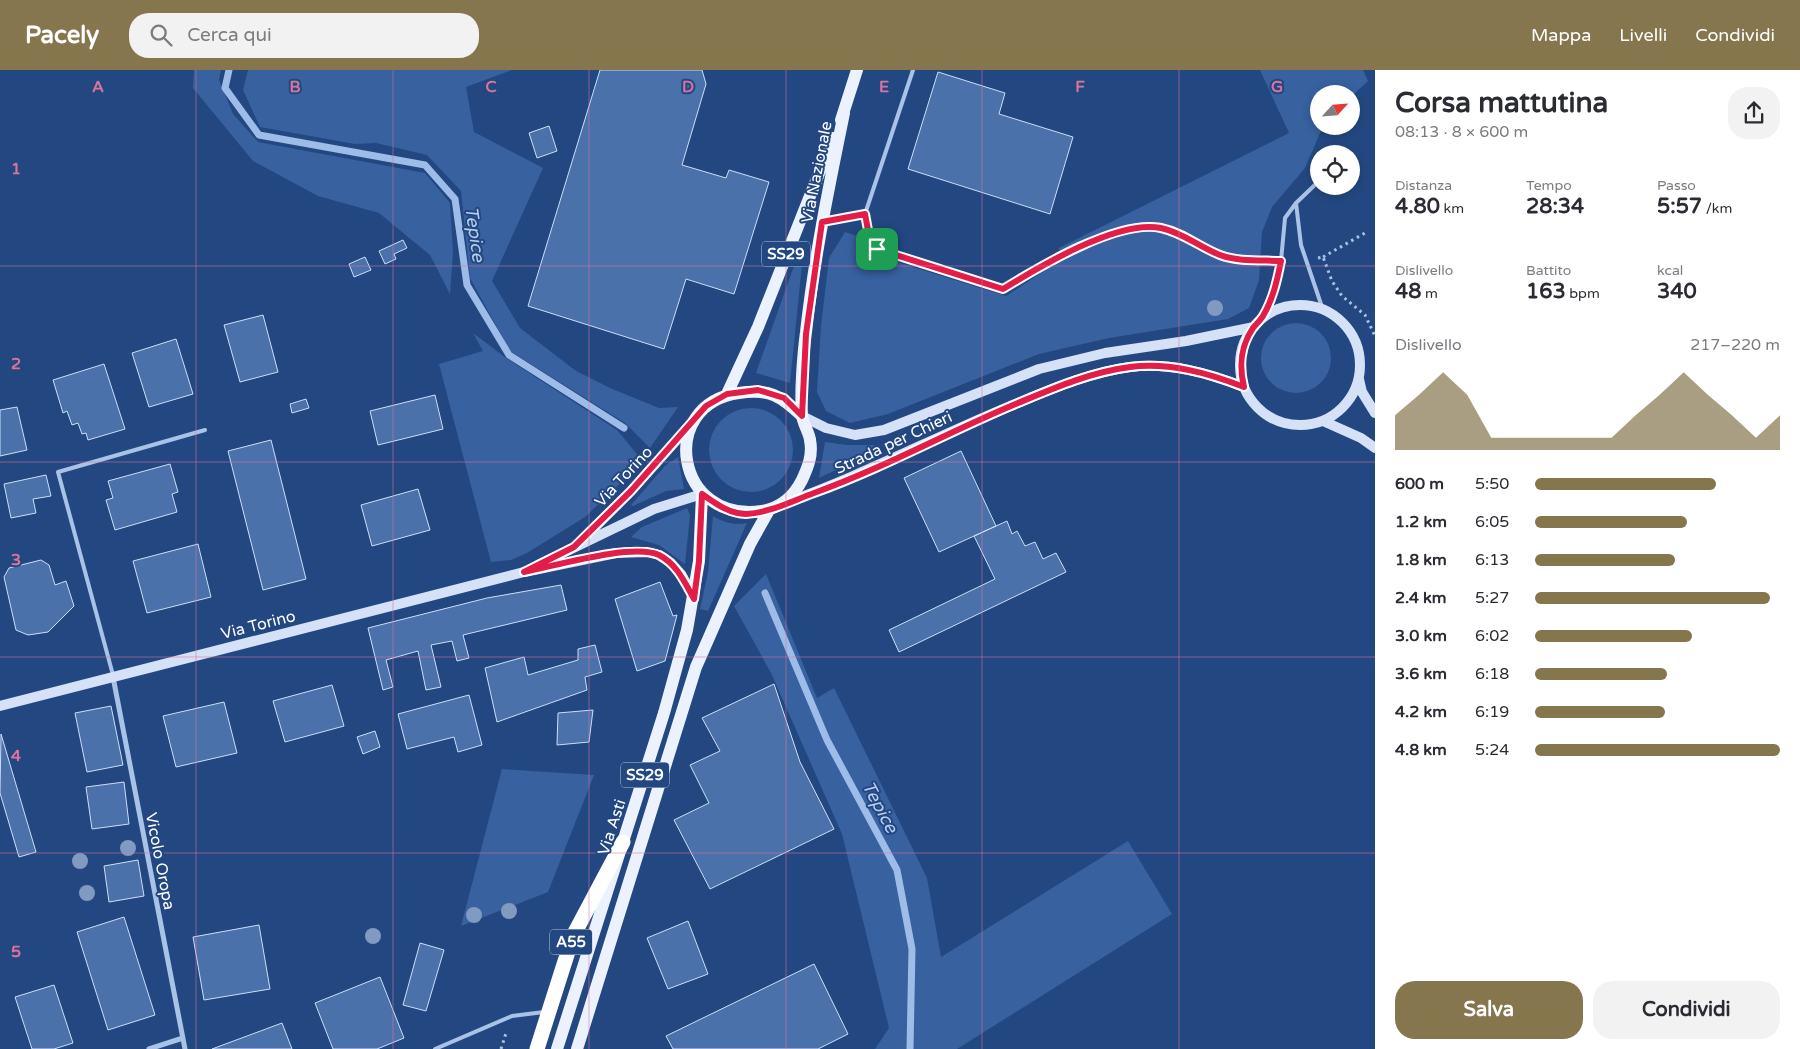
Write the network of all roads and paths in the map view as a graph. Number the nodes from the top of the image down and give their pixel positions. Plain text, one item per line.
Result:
1 (857, 70) edge
2 (913, 70) edge
3 (844, 113) junction
4 (1310, 190) edge
5 (1296, 203) junction
6 (865, 214) junction
7 (822, 222) junction
8 (1365, 233) dead end
9 (1323, 257) junction
10 (1281, 261) junction
11 (1305, 263) junction
12 (1323, 310) junction
13 (1262, 319) junction
14 (1254, 327) junction
15 (1375, 336) edge
16 (1359, 378) junction
17 (1244, 387) junction
18 (727, 394) junction
19 (1375, 413) edge
20 (802, 416) junction
21 (1323, 421) junction
22 (690, 424) junction
23 (205, 430) dead end
24 (1375, 448) edge
25 (702, 494) junction
26 (784, 504) junction
27 (769, 510) junction
28 (574, 547) junction
29 (524, 572) junction
30 (694, 599) junction
31 (113, 677) junction
32 (0, 706) edge
33 (623, 842) junction
34 (549, 1011) junction
35 (569, 1013) junction
36 (183, 1038) junction
37 (149, 1049) edge
38 (185, 1049) edge
39 (435, 1049) edge
40 (537, 1049) edge
41 (557, 1049) edge
42 (577, 1049) edge

1 - 3 main road, Via Nazionale / SS29
2 - 6 lane
3 - 7 main road, Via Nazionale / SS29
3 - 18 main road, Via Nazionale / SS29
4 - 5 lane
5 - 10 lane
5 - 11 lane
6 - 7 lane
6 - 10 path
7 - 20 main road, Via Nazionale / SS29
8 - 9 path
9 - 11 path
9 - 15 path
10 - 13 lane
11 - 12 lane
12 - 13 main road
12 - 16 main road
13 - 14 main road
14 - 17 main road
14 - 20 main road, Strada per Chieri
16 - 19 main road
16 - 21 main road
17 - 21 main road
17 - 26 main road, Strada per Chieri
18 - 20 main road, Via Nazionale
18 - 22 main road, Via Nazionale
20 - 26 main road, Via Nazionale
21 - 24 main road
22 - 25 main road, Via Nazionale
22 - 28 main road, Via Torino
23 - 31 lane
25 - 27 main road, Via Nazionale
25 - 28 main road, Via Torino
25 - 30 main road, Via Asti / SS29
26 - 27 main road, Via Nazionale
27 - 42 main road, Via Asti / SS29
28 - 29 main road, Via Torino
29 - 30 main road, Via Torino
29 - 31 main road, Via Torino
30 - 33 main road, Via Asti / SS29
31 - 32 main road, Via Torino
31 - 36 street, Vicolo Oropa
33 - 34 highway, A55
33 - 35 main road, Via Asti / SS29
34 - 35 lane
34 - 39 lane
34 - 40 highway, A55
35 - 41 main road, Via Asti / SS29
36 - 37 street
36 - 38 street, Vicolo Oropa

